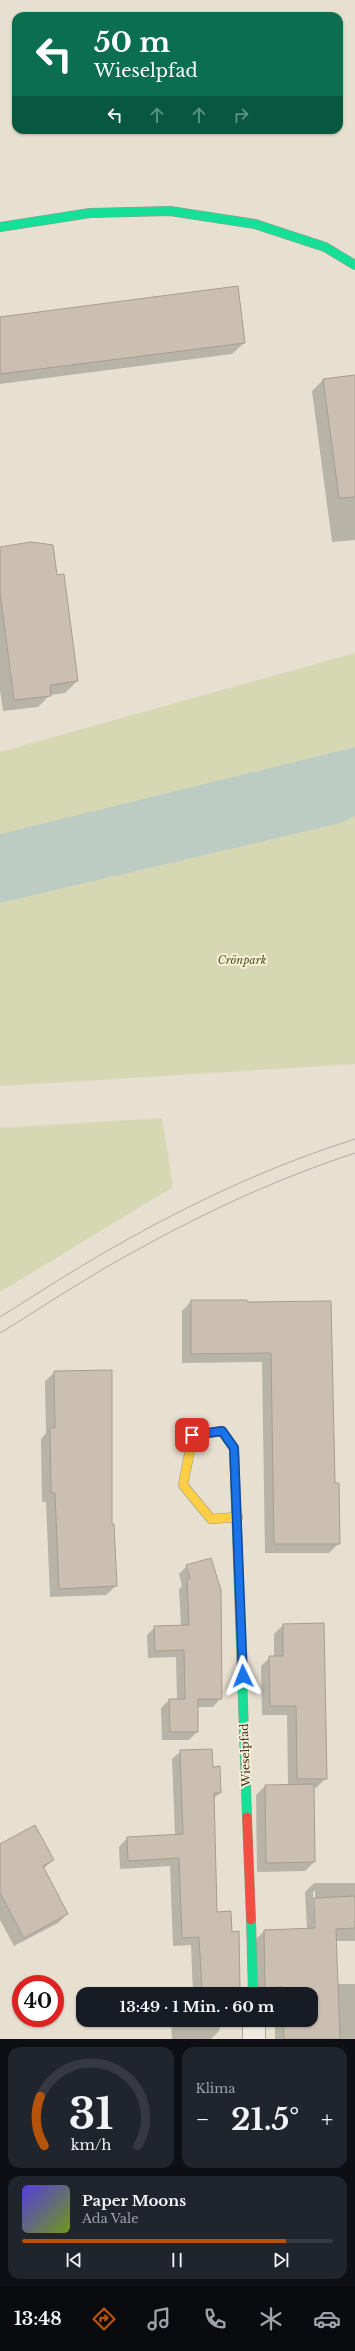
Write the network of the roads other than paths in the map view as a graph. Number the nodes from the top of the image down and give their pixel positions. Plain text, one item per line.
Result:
1 (0, 227) edge
2 (355, 265) edge
3 (238, 1517) junction
4 (253, 1987) edge
5 (254, 2027) edge
6 (254, 2039) edge

1 - 2 street
3 - 3 street, Wieselpfad
3 - 4 street, Wieselpfad
5 - 6 street

